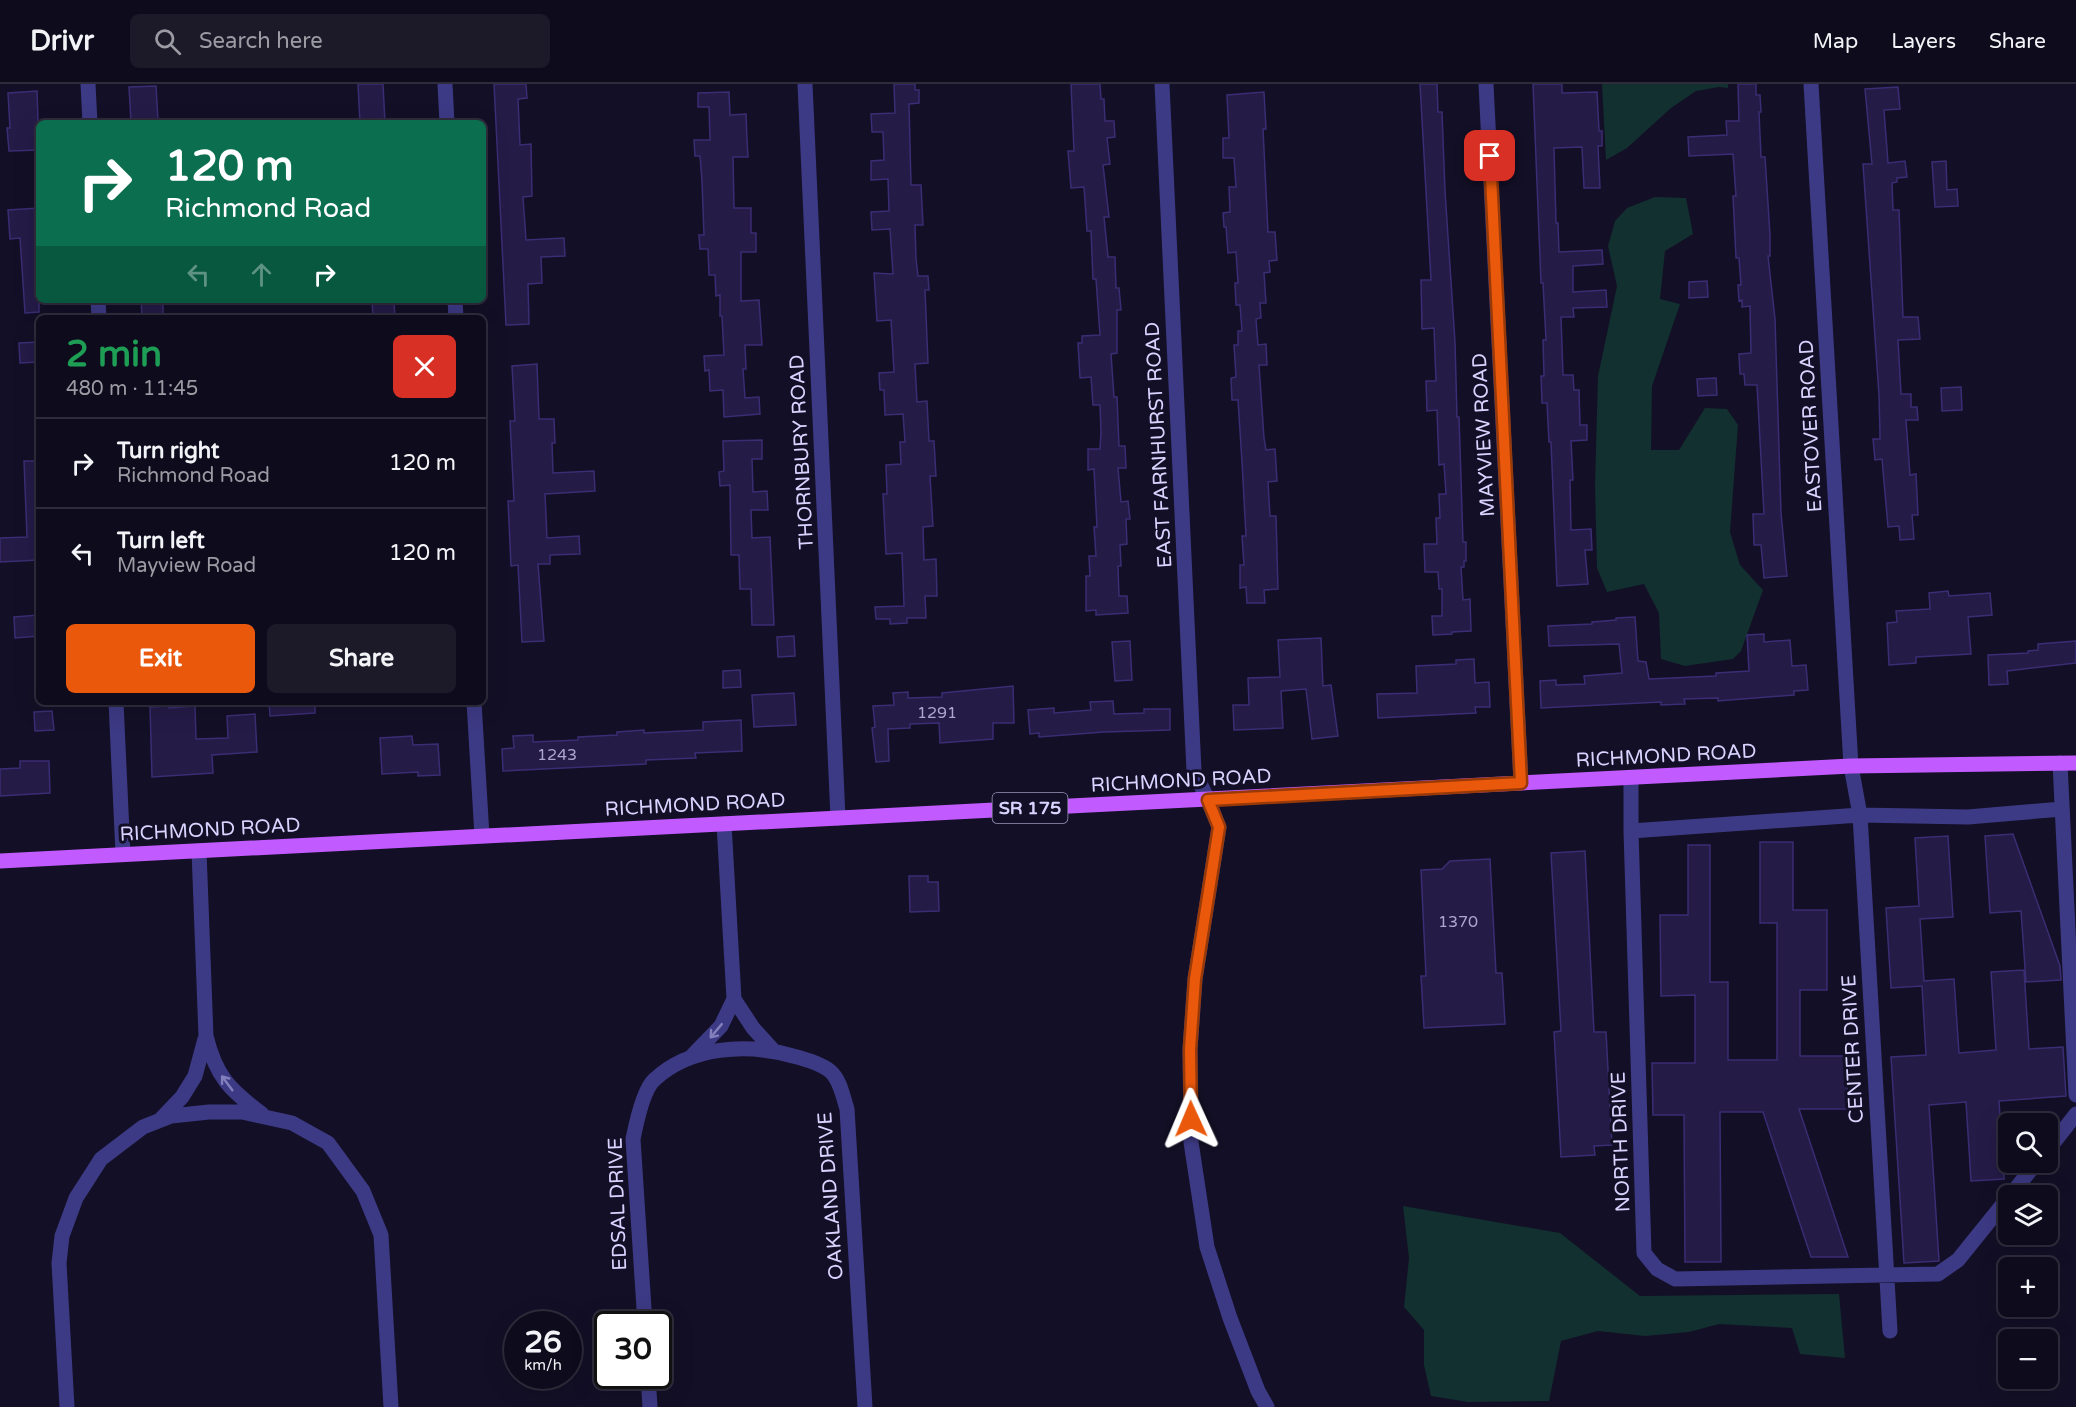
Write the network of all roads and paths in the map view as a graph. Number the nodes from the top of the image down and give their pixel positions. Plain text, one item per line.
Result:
1 (88, 84) edge
2 (445, 84) edge
3 (804, 84) edge
4 (1162, 84) edge
5 (1486, 84) edge
6 (1811, 84) edge
7 (90, 120) edge
8 (447, 120) edge
9 (116, 705) edge
10 (474, 705) edge
11 (2060, 763) junction
12 (2076, 763) edge
13 (1851, 766) junction
14 (1631, 778) junction
15 (1521, 783) junction
16 (1208, 800) junction
17 (2062, 809) junction
18 (1860, 814) junction
19 (838, 818) junction
20 (724, 824) junction
21 (1630, 831) junction
22 (482, 836) junction
23 (199, 851) junction
24 (123, 854) junction
25 (0, 861) edge
26 (734, 999) junction
27 (206, 1036) junction
28 (773, 1050) junction
29 (714, 1052) joint
30 (691, 1058) junction
31 (2076, 1095) edge
32 (2076, 1114) edge
33 (266, 1117) junction
34 (159, 1121) junction
35 (2058, 1137) edge
36 (2028, 1173) edge
37 (2019, 1185) edge
38 (1998, 1211) edge
39 (1886, 1276) junction
40 (644, 1311) edge
41 (1890, 1330) dead end
42 (649, 1389) edge
43 (67, 1407) edge
44 (391, 1407) edge
45 (650, 1407) edge
46 (865, 1407) edge
47 (1267, 1407) edge

1 - 7 street
2 - 8 street
3 - 19 street, THORNBURY ROAD
4 - 16 street, EAST FARNHURST ROAD
5 - 15 street, MAYVIEW ROAD
6 - 13 street, EASTOVER ROAD
9 - 24 street
10 - 22 street
11 - 12 main road, RICHMOND ROAD / SR 175
11 - 13 main road, RICHMOND ROAD / SR 175
11 - 17 street
13 - 14 main road, RICHMOND ROAD / SR 175
13 - 18 street, CENTER DRIVE
14 - 15 main road, RICHMOND ROAD / SR 175
14 - 21 street, NORTH DRIVE
15 - 16 main road, RICHMOND ROAD / SR 175
16 - 19 main road, RICHMOND ROAD / SR 175
16 - 47 street, EAST FARNHURST ROAD
17 - 18 street
17 - 31 street
18 - 21 street
18 - 39 street, CENTER DRIVE
19 - 20 main road, RICHMOND ROAD / SR 175
20 - 22 main road, RICHMOND ROAD / SR 175
20 - 26 street
21 - 39 street, NORTH DRIVE
22 - 23 main road, RICHMOND ROAD / SR 175
23 - 24 main road, RICHMOND ROAD / SR 175
23 - 27 street
24 - 25 main road, RICHMOND ROAD / SR 175
26 - 28 street
26 -> 30 street
33 -> 27 street
27 - 34 street
28 - 29 street, OAKLAND DRIVE
28 - 46 street, OAKLAND DRIVE
29 - 30 street, EDSAL DRIVE
30 - 40 street, EDSAL DRIVE
32 - 35 street
33 - 34 street
33 - 44 street
34 - 43 street
36 - 37 street, NORTH DRIVE
38 - 39 street, NORTH DRIVE
39 - 41 street, CENTER DRIVE
42 - 45 street

